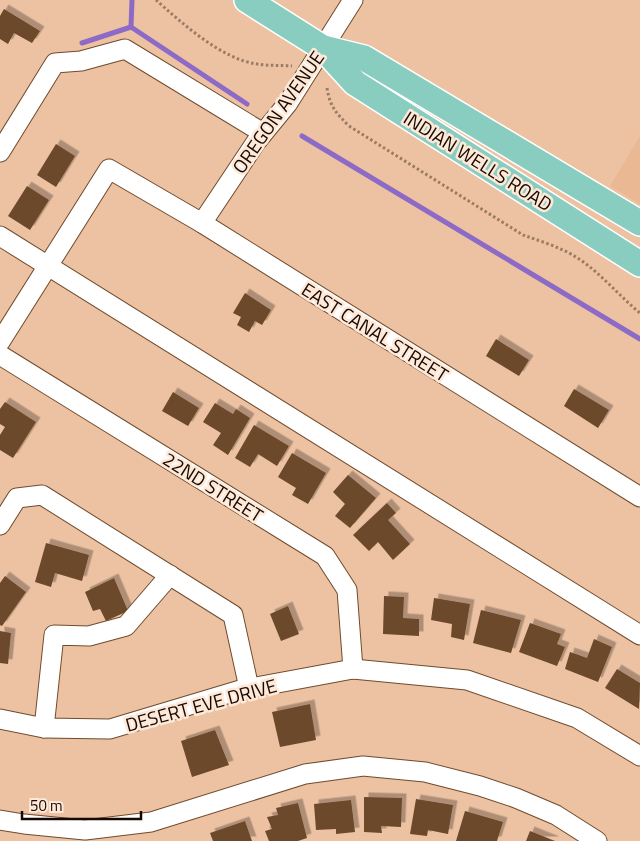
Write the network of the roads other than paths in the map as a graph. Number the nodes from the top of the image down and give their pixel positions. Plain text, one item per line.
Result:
1 (247, 0) edge
2 (353, 0) edge
3 (323, 48) junction
4 (263, 133) junction
5 (0, 152) edge
6 (202, 223) junction
7 (640, 223) edge
8 (0, 236) edge
9 (640, 264) edge
10 (48, 266) junction
11 (0, 342) edge
12 (0, 355) edge
13 (640, 497) edge
14 (0, 525) edge
15 (170, 575) junction
16 (640, 635) edge
17 (353, 670) junction
18 (249, 688) junction
19 (0, 719) edge
20 (44, 728) junction
21 (640, 756) edge
22 (0, 820) edge
23 (597, 841) edge

1 - 3 main road, INDIAN WELLS ROAD
2 - 3 street, OREGON AVENUE
3 - 4 street, OREGON AVENUE
3 - 7 main road, INDIAN WELLS ROAD
3 - 9 main road, INDIAN WELLS ROAD
4 - 5 street
4 - 6 street, OREGON AVENUE
6 - 10 street, EAST CANAL STREET
6 - 13 street, EAST CANAL STREET
8 - 10 street
10 - 11 street
10 - 16 street
12 - 17 street, 22ND STREET
14 - 15 street
15 - 18 street
15 - 20 street
17 - 18 street, DESERT EVE DRIVE
17 - 21 street, DESERT EVE DRIVE
18 - 20 street, DESERT EVE DRIVE
19 - 20 street, DESERT EVE DRIVE
22 - 23 street

